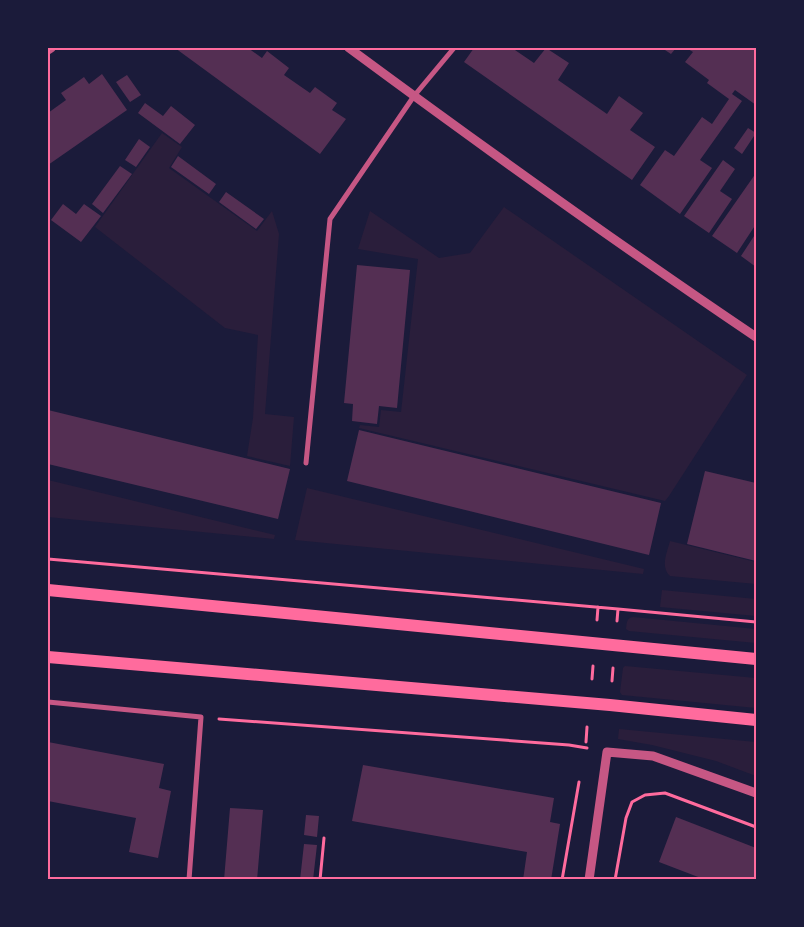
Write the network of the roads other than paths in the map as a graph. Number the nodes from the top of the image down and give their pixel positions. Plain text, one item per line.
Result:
1 (50, 48) edge
2 (349, 48) edge
3 (454, 48) edge
4 (48, 50) edge
5 (414, 96) junction
6 (756, 337) edge
7 (306, 462) dead end
8 (48, 590) edge
9 (48, 657) edge
10 (756, 659) edge
11 (48, 702) edge
12 (756, 720) edge
13 (756, 793) edge
14 (189, 880) edge
15 (589, 880) edge

1 - 4 street
2 - 5 street
3 - 5 street
5 - 6 street
5 - 7 street
8 - 10 main road
9 - 12 main road
11 - 14 street
13 - 15 street

